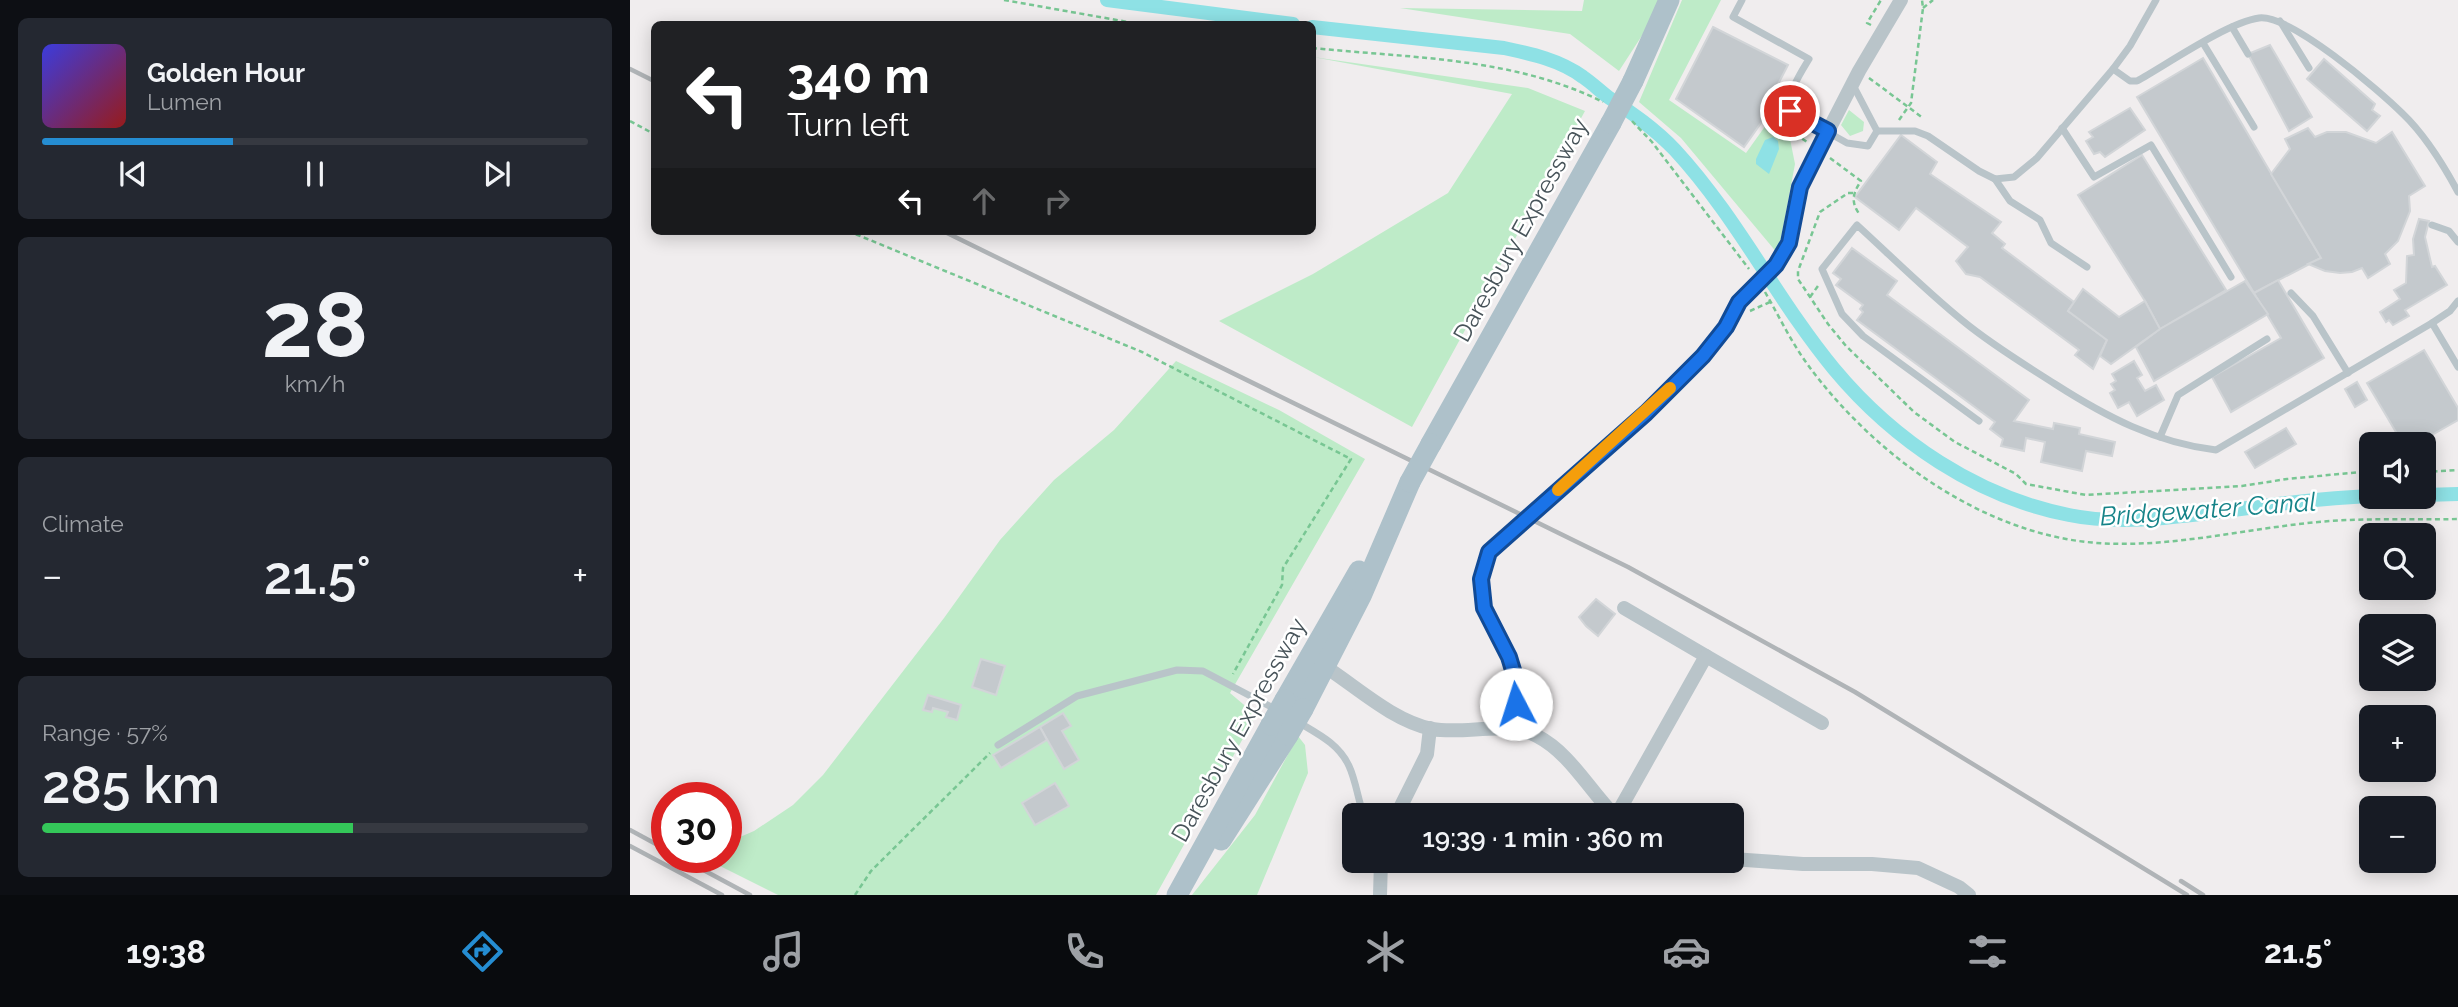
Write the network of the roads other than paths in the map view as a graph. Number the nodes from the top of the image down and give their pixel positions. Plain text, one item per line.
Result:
1 (1669, 0) edge
2 (1742, 0) edge
3 (1901, 0) edge
4 (2156, 0) edge
5 (2280, 21) junction
6 (2232, 27) junction
7 (2203, 44) junction
8 (2248, 54) dead end
9 (2309, 68) dead end
10 (2113, 69) junction
11 (1853, 85) junction
12 (2254, 127) dead end
13 (2062, 128) junction
14 (1828, 131) junction
15 (1877, 131) junction
16 (1995, 179) junction
17 (2458, 192) edge
18 (2432, 225) dead end
19 (2458, 242) edge
20 (2087, 267) dead end
21 (2231, 277) dead end
22 (2291, 293) dead end
23 (2457, 304) edge
24 (2432, 323) junction
25 (2267, 339) dead end
26 (2458, 368) edge
27 (2348, 373) junction
28 (1979, 421) dead end
29 (2160, 437) junction
30 (1624, 608) dead end
31 (1706, 656) junction
32 (1318, 662) junction
33 (1822, 723) dead end
34 (1512, 728) junction
35 (1430, 729) junction
36 (1280, 730) junction
37 (998, 745) road end
38 (1360, 803) edge
39 (1402, 803) edge
40 (1604, 803) edge
41 (1622, 803) edge
42 (1744, 860) edge
43 (1381, 873) edge
44 (1177, 895) edge
45 (1186, 895) edge
46 (1380, 895) edge
47 (1969, 895) edge

1 - 32 main road, Daresbury Expressway, bridge
2 - 14 lane
3 - 11 street
4 - 10 lane
5 - 6 lane
5 - 9 lane
5 - 17 lane
6 - 7 lane
6 - 8 lane
7 - 10 lane
7 - 12 lane
10 - 13 lane
11 - 14 street
11 - 15 lane
13 - 16 lane
13 - 21 lane
14 - 15 lane
14 - 34 street, bridge
15 - 16 lane
16 - 20 lane
18 - 19 lane
22 - 27 lane
23 - 24 lane
24 - 26 lane
24 - 27 lane
25 - 29 lane
27 - 29 lane
28 - 29 lane
30 - 31 street
31 - 33 street
31 - 41 street
32 - 35 street
32 - 36 main road, Daresbury Expressway, bridge
34 - 35 street
34 - 40 street
35 - 39 street
36 - 44 main road, Daresbury Expressway
36 - 45 main road, Daresbury Expressway
37 - 38 lane
42 - 47 street
43 - 46 street

